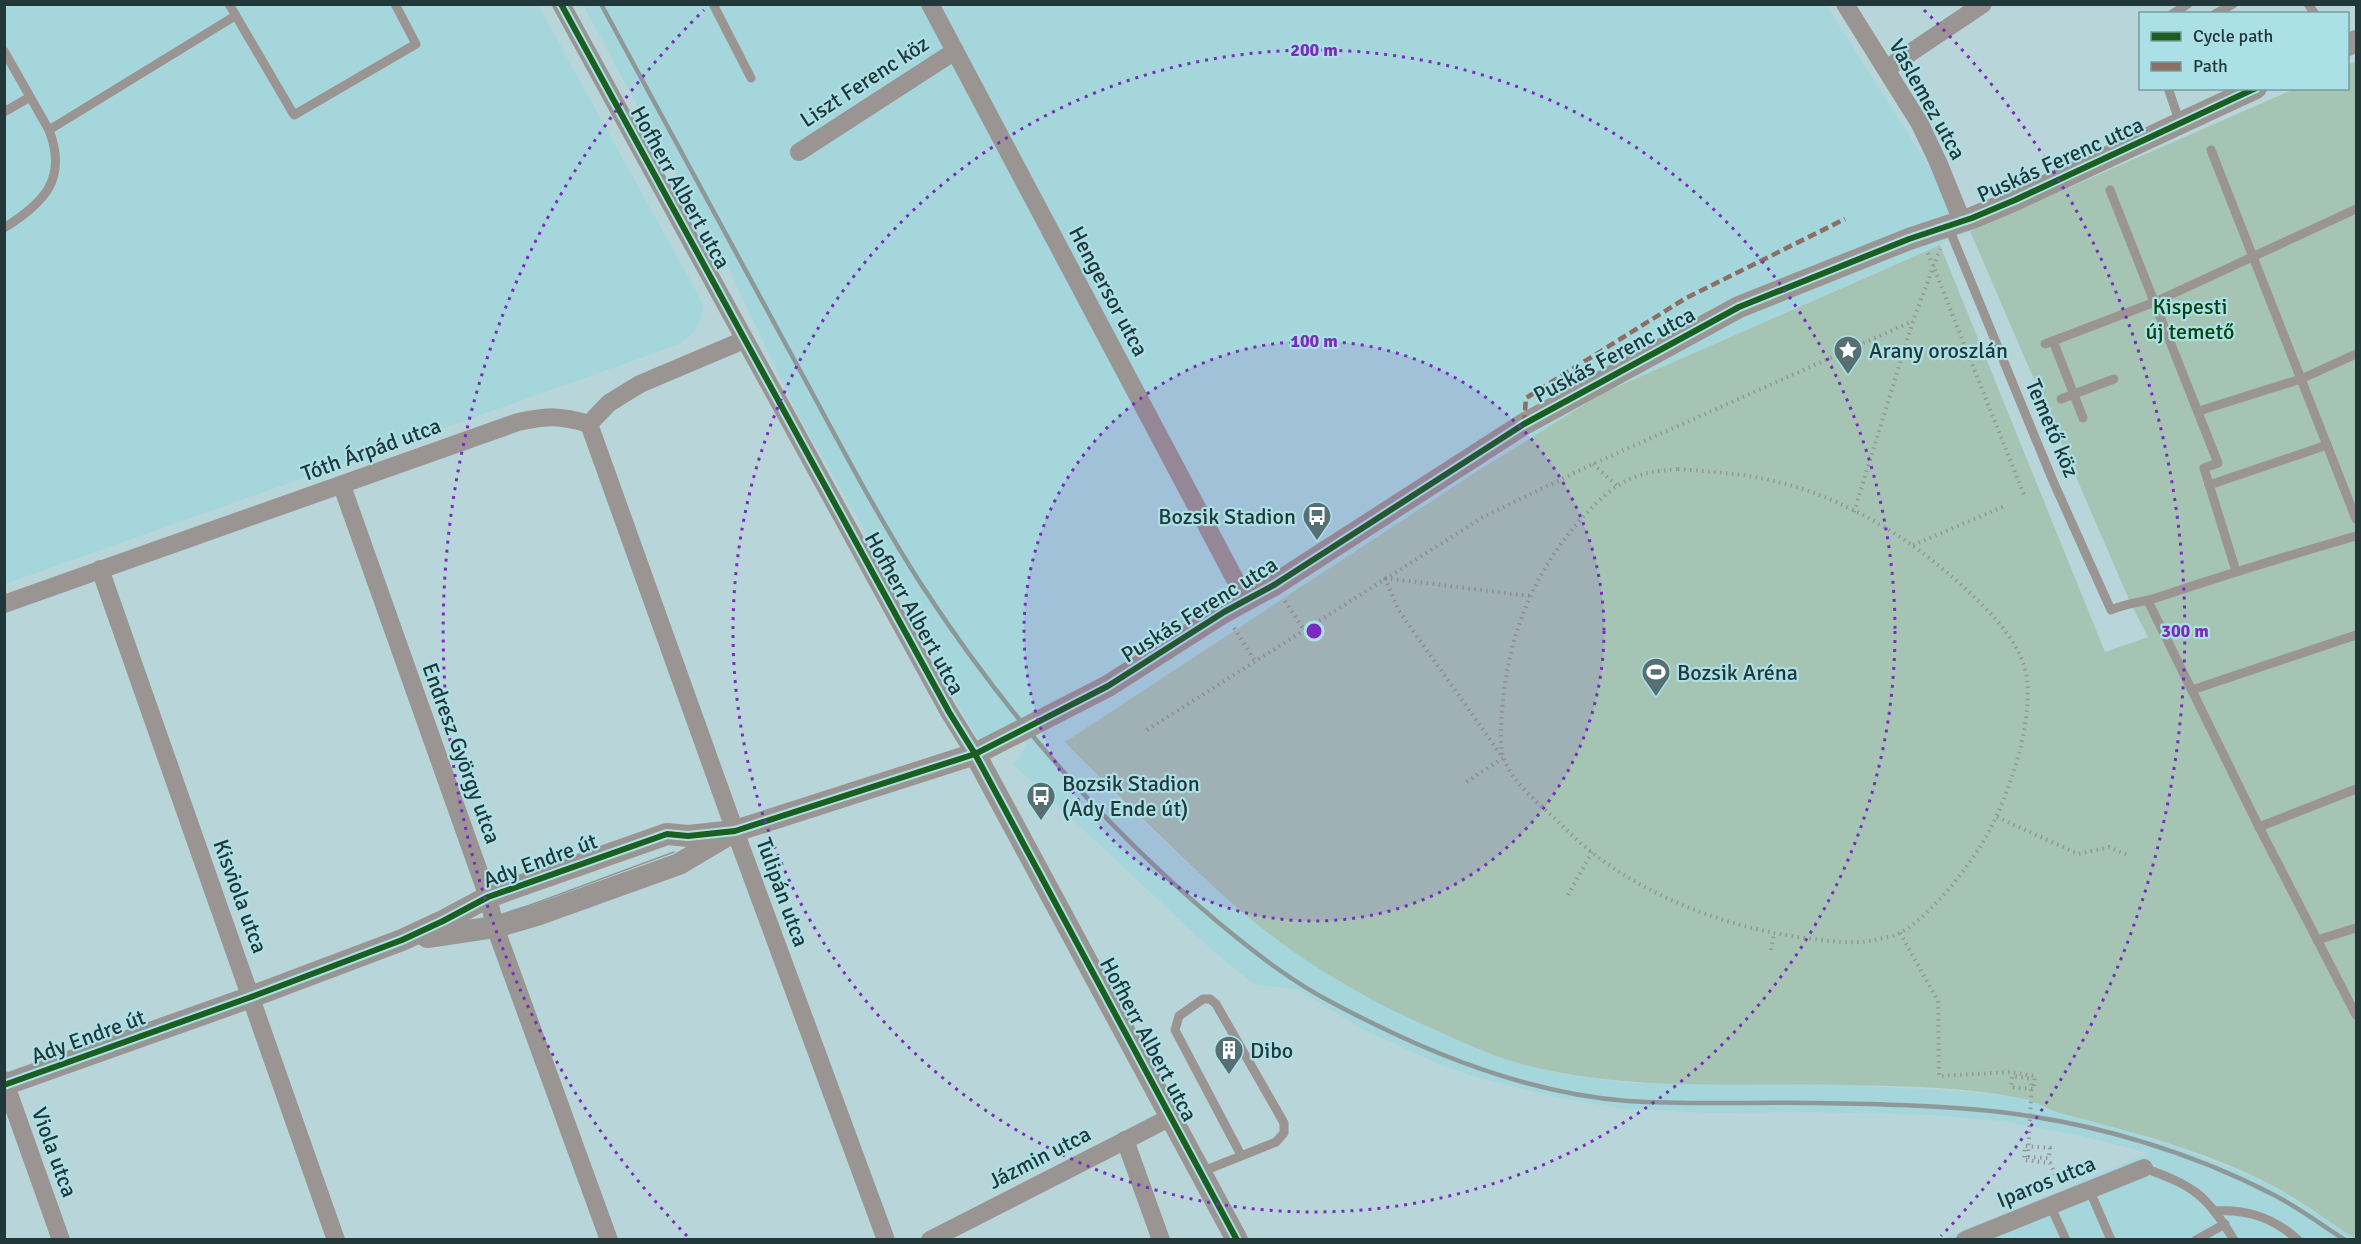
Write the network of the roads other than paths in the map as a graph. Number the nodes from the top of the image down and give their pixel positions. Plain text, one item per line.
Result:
1 (229, 4) edge
2 (395, 4) edge
3 (561, 4) edge
4 (713, 4) edge
5 (930, 4) edge
6 (1845, 4) edge
7 (1983, 4) edge
8 (2188, 4) edge
9 (2233, 4) edge
10 (2175, 12) edge
11 (2219, 12) edge
12 (235, 16) junction
13 (4, 51) edge
14 (955, 51) junction
15 (1886, 69) junction
16 (751, 78) dead end
17 (2169, 90) edge
18 (2252, 90) edge
19 (30, 97) junction
20 (4, 112) edge
21 (2181, 124) junction
22 (49, 130) junction
23 (2211, 150) dead end
24 (799, 152) dead end
25 (2109, 190) dead end
26 (2356, 209) edge
27 (1955, 223) junction
28 (4, 228) edge
29 (2253, 256) junction
30 (2155, 302) junction
31 (744, 340) junction
32 (2356, 354) edge
33 (2114, 379) dead end
34 (2301, 379) junction
35 (2074, 394) junction
36 (2061, 399) dead end
37 (2199, 411) junction
38 (2083, 418) dead end
39 (589, 424) junction
40 (2327, 445) junction
41 (2209, 485) junction
42 (342, 486) junction
43 (2356, 519) edge
44 (2356, 536) edge
45 (100, 569) junction
46 (2236, 571) junction
47 (1246, 600) junction
48 (2148, 601) junction
49 (4, 604) edge
50 (2356, 635) edge
51 (2192, 690) junction
52 (1028, 728) joint
53 (975, 754) junction
54 (2356, 789) edge
55 (2259, 827) junction
56 (735, 831) junction
57 (488, 897) junction
58 (495, 927) junction
59 (2356, 928) edge
60 (402, 940) junction
61 (2317, 940) junction
62 (251, 997) junction
63 (2356, 1015) edge
64 (5, 1083) edge
65 (1171, 1117) junction
66 (1125, 1140) junction
67 (1241, 1155) junction
68 (2144, 1168) joint
69 (1201, 1172) junction
70 (2089, 1189) junction
71 (2050, 1205) junction
72 (2217, 1211) junction
73 (2225, 1224) junction
74 (61, 1239) edge
75 (336, 1239) edge
76 (609, 1239) edge
77 (886, 1239) edge
78 (930, 1239) edge
79 (1161, 1239) edge
80 (1237, 1239) edge
81 (1965, 1239) edge
82 (2066, 1239) edge
83 (2111, 1239) edge
84 (2196, 1239) edge
85 (2234, 1239) edge
86 (2298, 1239) edge

1 - 12 lane
2 - 12 lane
3 - 31 street, Hofherr Albert utca
4 - 16 lane
5 - 14 street, Hengersor utca
6 - 15 street, Vaslemez utca
7 - 15 street
8 - 10 lane
9 - 11 lane
12 - 22 lane
13 - 19 lane
14 - 24 street, Liszt Ferenc köz
14 - 47 street, Hengersor utca
15 - 27 street, Vaslemez utca
17 - 21 lane
18 - 21 street, Puskás Ferenc utca
19 - 20 lane
19 - 22 lane
21 - 27 street, Puskás Ferenc utca
22 - 28 lane
23 - 29 lane
25 - 30 lane
26 - 29 lane
27 - 47 street, Puskás Ferenc utca
27 - 48 lane, Temető köz
29 - 30 lane
29 - 34 lane
30 - 35 lane
30 - 37 lane
31 - 39 street
31 - 53 street, Hofherr Albert utca
32 - 34 lane
33 - 35 lane
34 - 37 lane
34 - 40 lane
35 - 36 lane
35 - 38 lane
37 - 41 lane
39 - 42 street, Tóth Árpád utca
39 - 56 street, Tulipán utca
40 - 41 lane
40 - 43 lane
41 - 46 lane
42 - 45 street, Tóth Árpád utca
42 - 57 street, Endresz György utca
44 - 46 lane
45 - 49 street, Tóth Árpád utca
45 - 62 street, Kisviola utca
46 - 48 lane
47 - 52 street, Puskás Ferenc utca
48 - 51 lane
50 - 51 lane
51 - 55 lane
52 - 53 street, Ady Endre út
53 - 56 street, Ady Endre út
53 - 65 street, Hofherr Albert utca
54 - 55 lane
55 - 61 lane
56 - 57 street, Ady Endre út
56 - 58 street, Ady Endre út
56 - 77 street, Tulipán utca
57 - 58 street, Endresz György utca
57 - 60 street, Ady Endre út
58 - 60 street, Ady Endre út
58 - 76 street, Endresz György utca
59 - 61 lane
60 - 62 street, Ady Endre út
61 - 63 lane
62 - 64 street, Ady Endre út
62 - 75 street, Kisviola utca
64 - 74 street, Viola utca
65 - 66 street, Jázmin utca
65 - 69 street, Hofherr Albert utca
66 - 78 street, Jázmin utca
66 - 79 street
67 - 67 lane
67 - 69 lane
68 - 70 street, Iparos utca
68 - 72 lane
69 - 80 street, Hofherr Albert utca
70 - 71 street, Iparos utca
70 - 83 lane
71 - 81 street, Iparos utca
71 - 82 lane
72 - 73 lane
72 - 86 lane
73 - 84 lane
73 - 85 lane

